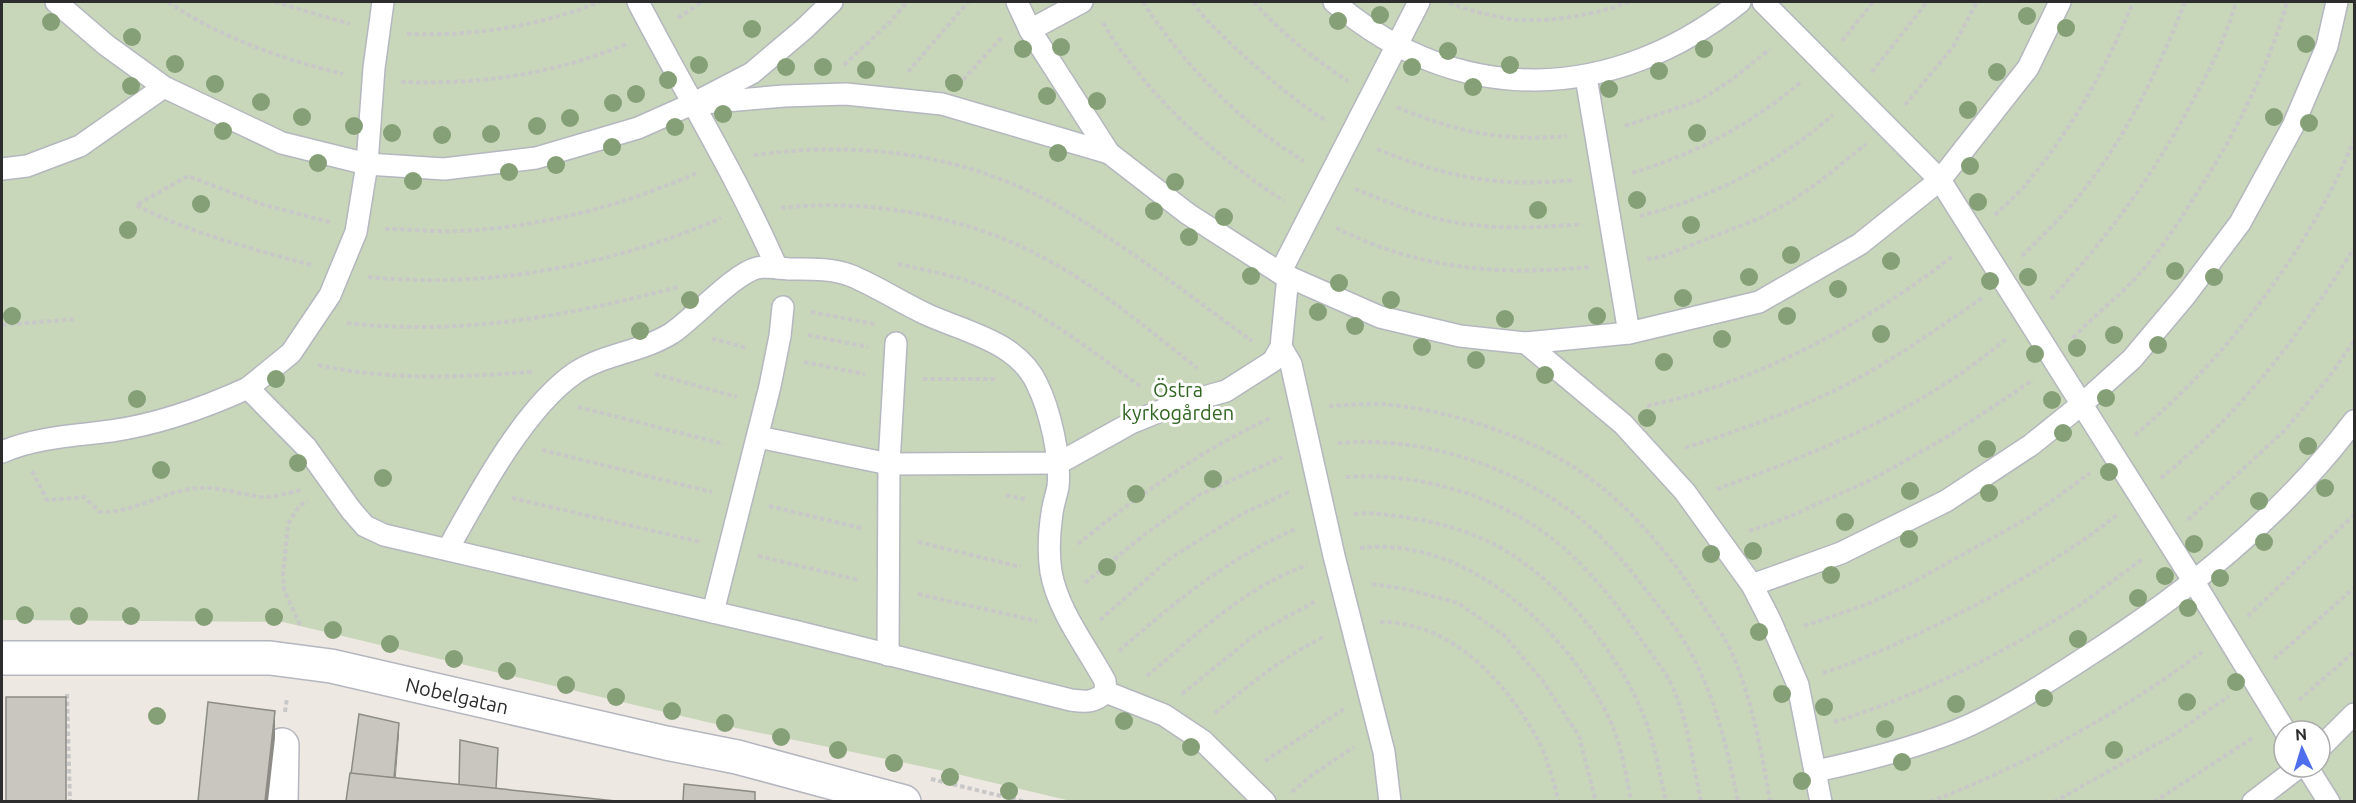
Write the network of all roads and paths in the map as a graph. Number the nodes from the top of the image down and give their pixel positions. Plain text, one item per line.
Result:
1 (58, 2) edge
2 (168, 2) edge
3 (275, 2) edge
4 (382, 2) edge
5 (600, 2) edge
6 (638, 2) edge
7 (702, 2) edge
8 (832, 2) edge
9 (907, 2) edge
10 (968, 2) edge
11 (1082, 2) edge
12 (1143, 2) edge
13 (1193, 2) edge
14 (1334, 2) edge
15 (1419, 2) edge
16 (1445, 2) edge
17 (1629, 2) edge
18 (1740, 2) edge
19 (1763, 2) edge
20 (1873, 2) edge
21 (1927, 2) edge
22 (1977, 2) edge
23 (2060, 2) edge
24 (2133, 2) edge
25 (2185, 2) edge
26 (2287, 2) edge
27 (2337, 2) edge
28 (1023, 15) edge
29 (1100, 18) dead end
30 (379, 29) junction
31 (653, 32) junction
32 (1396, 46) junction
33 (1822, 62) junction
34 (1586, 77) junction
35 (373, 80) junction
36 (164, 87) junction
37 (1854, 94) junction
38 (810, 95) junction
39 (886, 98) junction
40 (692, 104) junction
41 (942, 104) junction
42 (1886, 126) junction
43 (1350, 136) junction
44 (1109, 153) junction
45 (367, 164) junction
46 (2, 169) edge
47 (188, 176) dead end
48 (1330, 176) junction
49 (1603, 177) junction
50 (1940, 180) junction
51 (750, 211) junction
52 (1310, 215) junction
53 (1610, 221) junction
54 (1975, 236) junction
55 (2355, 248) edge
56 (1618, 264) junction
57 (777, 268) junction
58 (340, 272) junction
59 (1284, 274) junction
60 (2003, 279) junction
61 (685, 286) dead end
62 (783, 307) joint
63 (76, 319) dead end
64 (314, 319) junction
65 (2, 325) edge
66 (780, 330) junction
67 (1629, 333) junction
68 (2075, 337) dead end
69 (2355, 341) edge
70 (1526, 343) junction
71 (896, 347) junction
72 (1281, 347) junction
73 (285, 357) junction
74 (648, 372) dead end
75 (2040, 374) dead end
76 (569, 378) junction
77 (248, 388) junction
78 (1226, 391) junction
79 (2082, 404) junction
80 (765, 406) junction
81 (578, 408) dead end
82 (1300, 408) junction
83 (1611, 414) junction
84 (2355, 421) edge
85 (756, 444) junction
86 (11, 448) edge
87 (1309, 448) junction
88 (541, 450) dead end
89 (1652, 456) junction
90 (1059, 463) junction
91 (889, 464) junction
92 (1317, 483) junction
93 (335, 486) junction
94 (2140, 496) junction
95 (512, 498) dead end
96 (742, 499) junction
97 (2355, 515) edge
98 (1326, 519) junction
99 (889, 535) junction
100 (1719, 538) junction
101 (2167, 538) junction
102 (448, 549) junction
103 (730, 549) junction
104 (1334, 556) junction
105 (1023, 567) dead end
106 (1051, 569) junction
107 (2194, 582) junction
108 (1752, 585) junction
109 (888, 587) junction
110 (2355, 588) edge
111 (1343, 591) junction
112 (1061, 603) junction
113 (713, 612) junction
114 (1042, 622) dead end
115 (302, 630) dead end
116 (2226, 634) junction
117 (1081, 637) junction
118 (888, 655) junction
119 (2, 658) edge
120 (1099, 669) junction
121 (2253, 677) junction
122 (1796, 681) junction
123 (67, 687) dead end
124 (1114, 695) junction
125 (275, 696) dead end
126 (1369, 697) junction
127 (298, 699) dead end
128 (2355, 714) edge
129 (1164, 716) junction
130 (2278, 719) edge
131 (1807, 728) junction
132 (1379, 735) junction
133 (2332, 736) edge
134 (282, 745) dead end
135 (1816, 771) junction
136 (1242, 779) junction
137 (2283, 779) edge
138 (2315, 779) edge
139 (1289, 795) dead end
140 (70, 801) edge
141 (280, 801) edge
142 (904, 801) edge
143 (1265, 801) edge
144 (1390, 801) edge
145 (1596, 801) edge
146 (1631, 801) edge
147 (1666, 801) edge
148 (1701, 801) edge
149 (1738, 801) edge
150 (1770, 801) edge
151 (1821, 801) edge
152 (1930, 801) edge
153 (2054, 801) edge
154 (2253, 801) edge
155 (2329, 801) edge

1 - 36 lane
2 - 35 path
3 - 30 path
4 - 30 lane
5 - 30 path
6 - 31 lane
7 - 31 path
8 - 40 lane
9 - 38 path
10 - 39 path
11 - 28 lane
12 - 48 path
13 - 43 path
14 - 32 lane
15 - 32 lane
16 - 17 path
18 - 34 lane
19 - 33 lane
20 - 33 path
21 - 37 path
22 - 42 path
23 - 50 lane
24 - 54 path
25 - 60 path
26 - 68 path
27 - 79 lane
28 - 41 path
28 - 44 lane
29 - 52 path
30 - 35 lane
31 - 35 path
31 - 40 lane
32 - 34 lane
32 - 43 lane
33 - 37 lane
33 - 49 path
34 - 49 lane
35 - 45 lane
36 - 45 lane
36 - 46 lane
37 - 42 lane
37 - 53 path
38 - 39 lane
38 - 40 lane
39 - 41 lane
40 - 45 lane
40 - 51 lane
41 - 44 lane
42 - 50 lane
42 - 56 path
43 - 48 lane
43 - 49 path
44 - 59 lane
45 - 58 lane
47 - 58 path
48 - 52 lane
48 - 53 path
49 - 53 lane
50 - 54 lane
50 - 67 lane
51 - 57 lane
51 - 58 path
51 - 78 path
52 - 56 path
52 - 59 lane
53 - 56 lane
54 - 60 lane
54 - 83 path
55 - 94 path
56 - 67 lane
57 - 76 lane
57 - 90 lane
58 - 64 lane
59 - 70 lane
59 - 72 lane
60 - 79 lane
60 - 89 path
61 - 64 path
62 - 66 lane
62 - 71 path
63 - 65 path
64 - 73 lane
66 - 71 path
66 - 80 lane
67 - 70 lane
69 - 101 path
70 - 83 lane
71 - 91 lane
72 - 78 lane
72 - 82 lane
73 - 76 path
73 - 77 lane
74 - 80 path
75 - 100 path
76 - 102 lane
77 - 86 lane
77 - 93 lane
78 - 90 lane
79 - 94 lane
79 - 108 lane
80 - 85 lane
81 - 85 path
82 - 87 lane
82 - 106 path
82 - 150 path
83 - 89 lane
84 - 107 lane
85 - 91 lane
85 - 96 lane
86 - 93 path
87 - 92 lane
87 - 112 path
87 - 149 path
88 - 96 path
89 - 100 lane
90 - 91 lane
90 - 106 lane
91 - 99 lane
92 - 98 lane
92 - 117 path
92 - 148 path
93 - 102 lane
93 - 115 path
94 - 101 lane
94 - 122 path
95 - 103 path
96 - 99 path
96 - 103 lane
97 - 116 path
98 - 104 lane
98 - 120 path
98 - 147 path
99 - 105 path
99 - 109 lane
100 - 108 lane
101 - 107 lane
101 - 131 path
102 - 113 lane
103 - 109 path
103 - 113 lane
104 - 111 lane
104 - 124 path
104 - 146 path
106 - 112 lane
107 - 116 lane
107 - 135 lane
108 - 122 lane
109 - 114 path
109 - 118 lane
110 - 121 path
111 - 126 lane
111 - 129 path
111 - 145 path
112 - 117 lane
113 - 118 lane
116 - 121 lane
116 - 152 path
117 - 120 lane
118 - 124 lane
119 - 142 street, Nobelgatan
120 - 124 lane
121 - 130 lane
121 - 153 path
122 - 131 lane
123 - 140 path
124 - 129 lane
125 - 127 path
126 - 132 lane
126 - 136 path
128 - 133 lane
129 - 136 lane
131 - 135 lane
132 - 139 path
132 - 144 lane
134 - 141 street
135 - 151 lane
136 - 143 lane
137 - 154 lane
138 - 155 lane

